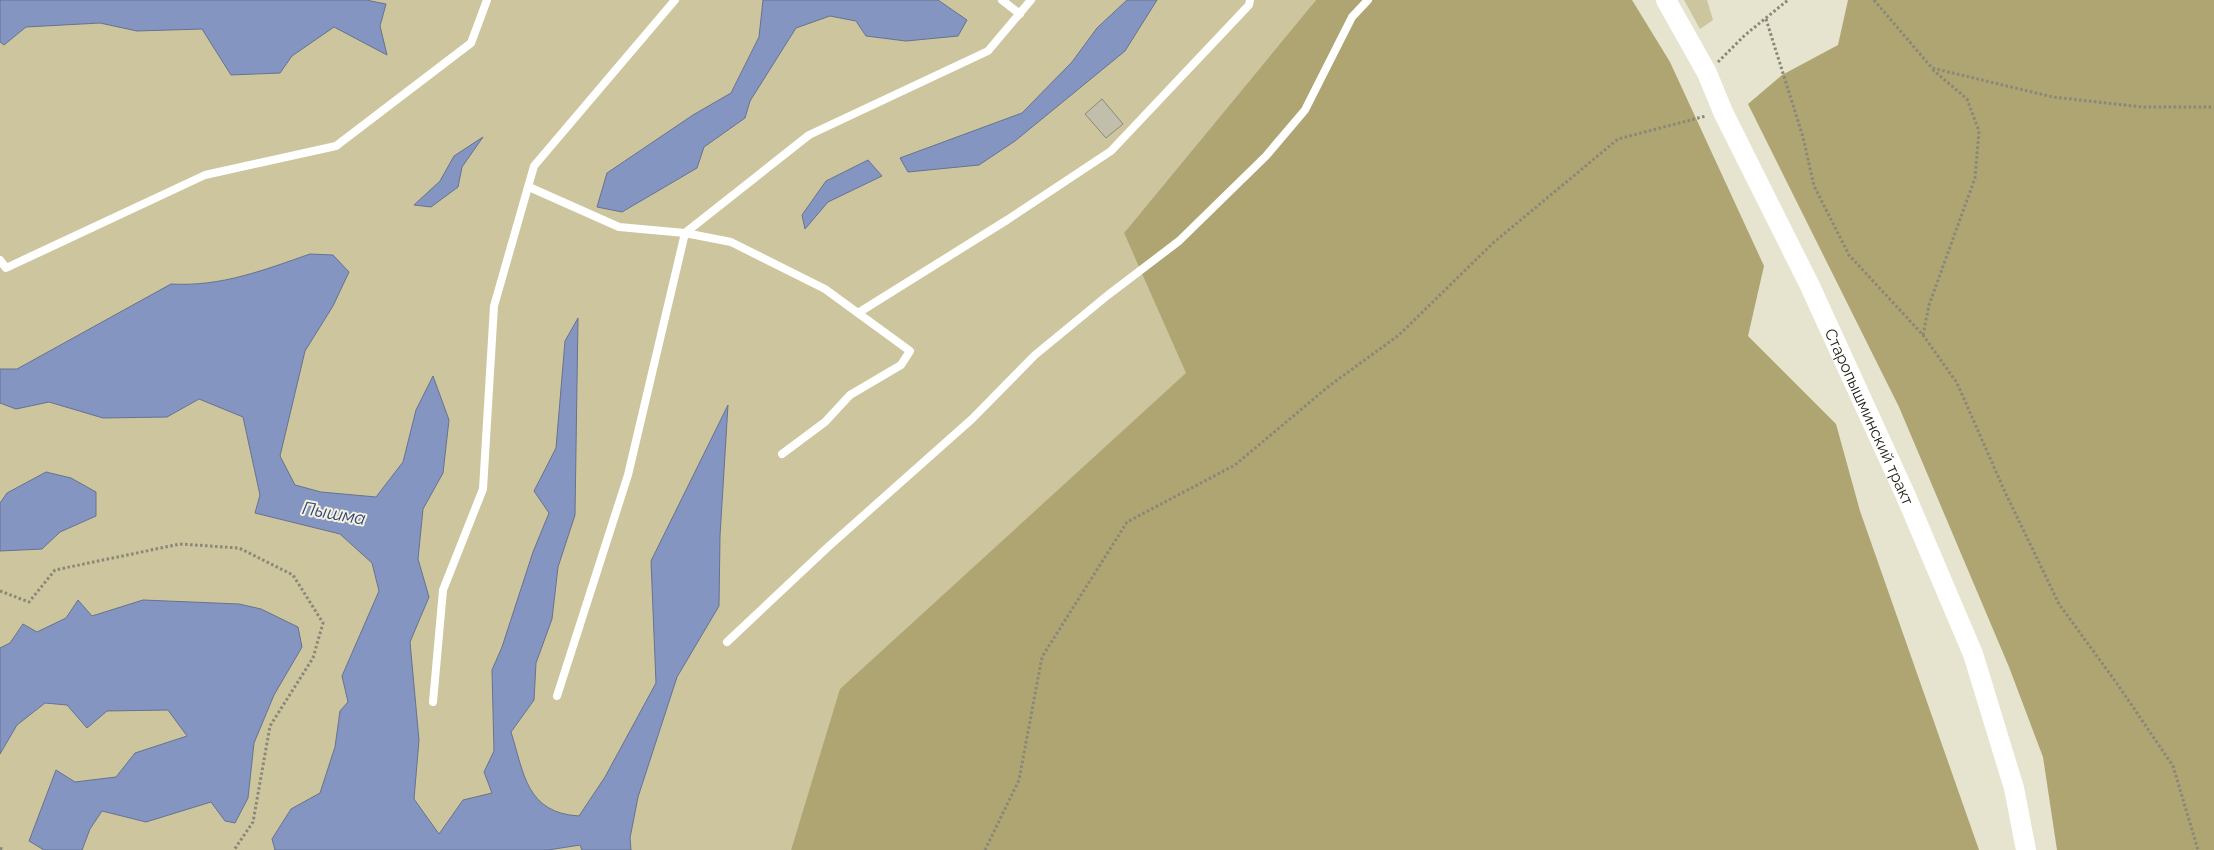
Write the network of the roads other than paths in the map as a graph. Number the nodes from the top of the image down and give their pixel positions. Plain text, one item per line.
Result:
1 (487, 0) edge
2 (675, 0) edge
3 (1002, 0) edge
4 (1031, 0) edge
5 (1250, 0) edge
6 (1368, 0) edge
7 (1666, 0) edge
8 (1020, 14) junction
9 (528, 187) junction
10 (685, 233) junction
11 (0, 260) edge
12 (858, 313) junction
13 (782, 454) dead end
14 (727, 642) dead end
15 (557, 696) dead end
16 (433, 702) dead end
17 (2026, 850) edge

1 - 11 lane
2 - 9 lane
3 - 8 lane
4 - 8 lane
5 - 12 lane
6 - 14 lane
7 - 17 street, Старопышминский тракт
8 - 10 lane
9 - 10 lane
9 - 16 lane
10 - 12 lane
10 - 15 lane
12 - 13 lane

